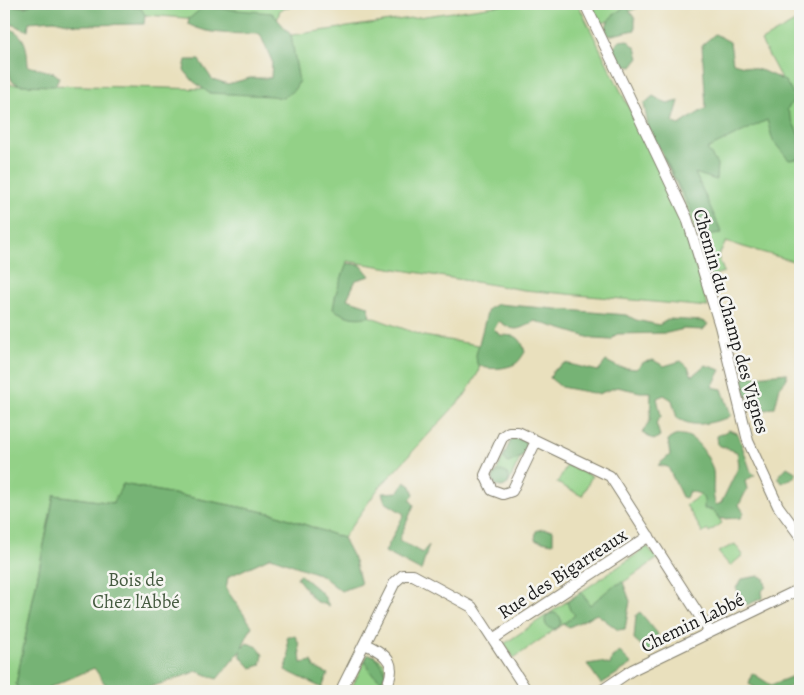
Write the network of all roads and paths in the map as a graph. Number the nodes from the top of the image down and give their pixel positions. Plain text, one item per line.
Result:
1 (585, 4) edge
2 (536, 441) junction
3 (649, 536) junction
4 (800, 536) edge
5 (800, 589) edge
6 (710, 632) junction
7 (493, 639) junction
8 (365, 644) junction
9 (343, 691) edge
10 (384, 691) edge
11 (527, 691) edge
12 (601, 691) edge

1 - 4 street, Chemin du Champ des Vignes
2 - 2 street
2 - 3 street
3 - 6 street
3 - 7 street, Rue des Bigarreaux
5 - 6 street, Chemin Labbé
6 - 12 street, Chemin Labbé
7 - 8 street
7 - 11 street
8 - 9 street
8 - 10 street

